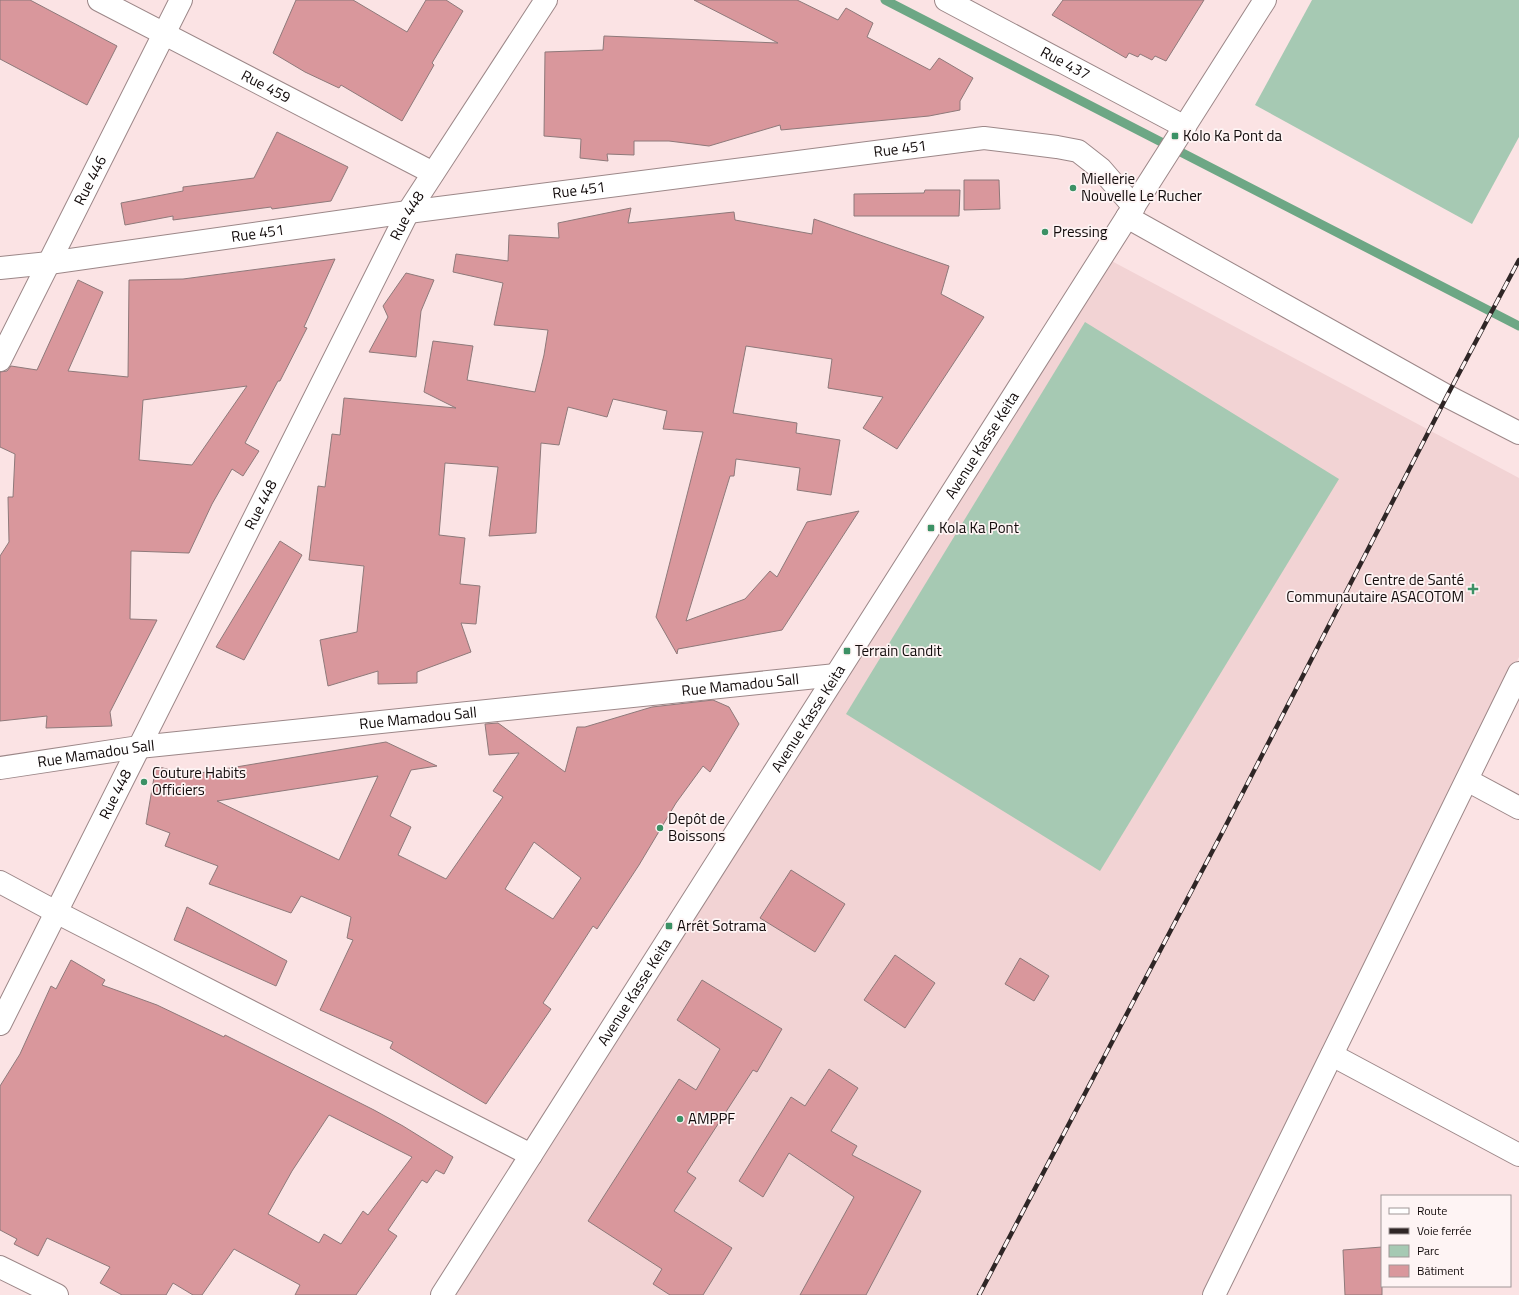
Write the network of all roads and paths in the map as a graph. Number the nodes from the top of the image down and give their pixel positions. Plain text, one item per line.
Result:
1 (99, 0) edge
2 (181, 0) edge
3 (546, 0) edge
4 (948, 0) edge
5 (1265, 0) edge
6 (164, 34) junction
7 (1180, 134) junction
8 (433, 173) junction
9 (408, 212) junction
10 (1131, 212) junction
11 (49, 263) junction
12 (0, 268) edge
13 (0, 360) edge
14 (1519, 433) edge
15 (1519, 673) edge
16 (836, 675) junction
17 (139, 747) junction
18 (0, 768) edge
19 (1466, 780) junction
20 (1519, 808) edge
21 (0, 882) edge
22 (56, 912) junction
23 (0, 1024) edge
24 (1332, 1055) junction
25 (531, 1155) junction
26 (1519, 1155) edge
27 (0, 1267) edge
28 (56, 1295) edge
29 (442, 1295) edge
30 (1214, 1295) edge

1 - 6 street, Rue 459
2 - 6 street, Rue 446
3 - 8 street, Rue 448
4 - 7 street, Rue 437
5 - 7 street, Avenue Kasse Keita
6 - 8 street, Rue 459
6 - 11 street, Rue 446
7 - 10 street, Avenue Kasse Keita
8 - 9 street, Rue 448
9 - 10 street, Rue 451
9 - 11 street, Rue 451
9 - 17 street, Rue 448
10 - 14 street, Rue 451
10 - 16 street, Avenue Kasse Keita
11 - 12 street, Rue 451
11 - 13 street, Rue 446
15 - 19 street
16 - 17 street, Rue Mamadou Sall
16 - 25 street, Avenue Kasse Keita
17 - 18 street, Rue Mamadou Sall
17 - 22 street, Rue 448
19 - 20 street
19 - 24 street
21 - 22 street
22 - 23 street, Rue 448
22 - 25 street
24 - 26 street
24 - 30 street
25 - 29 street, Avenue Kasse Keita
27 - 28 street

